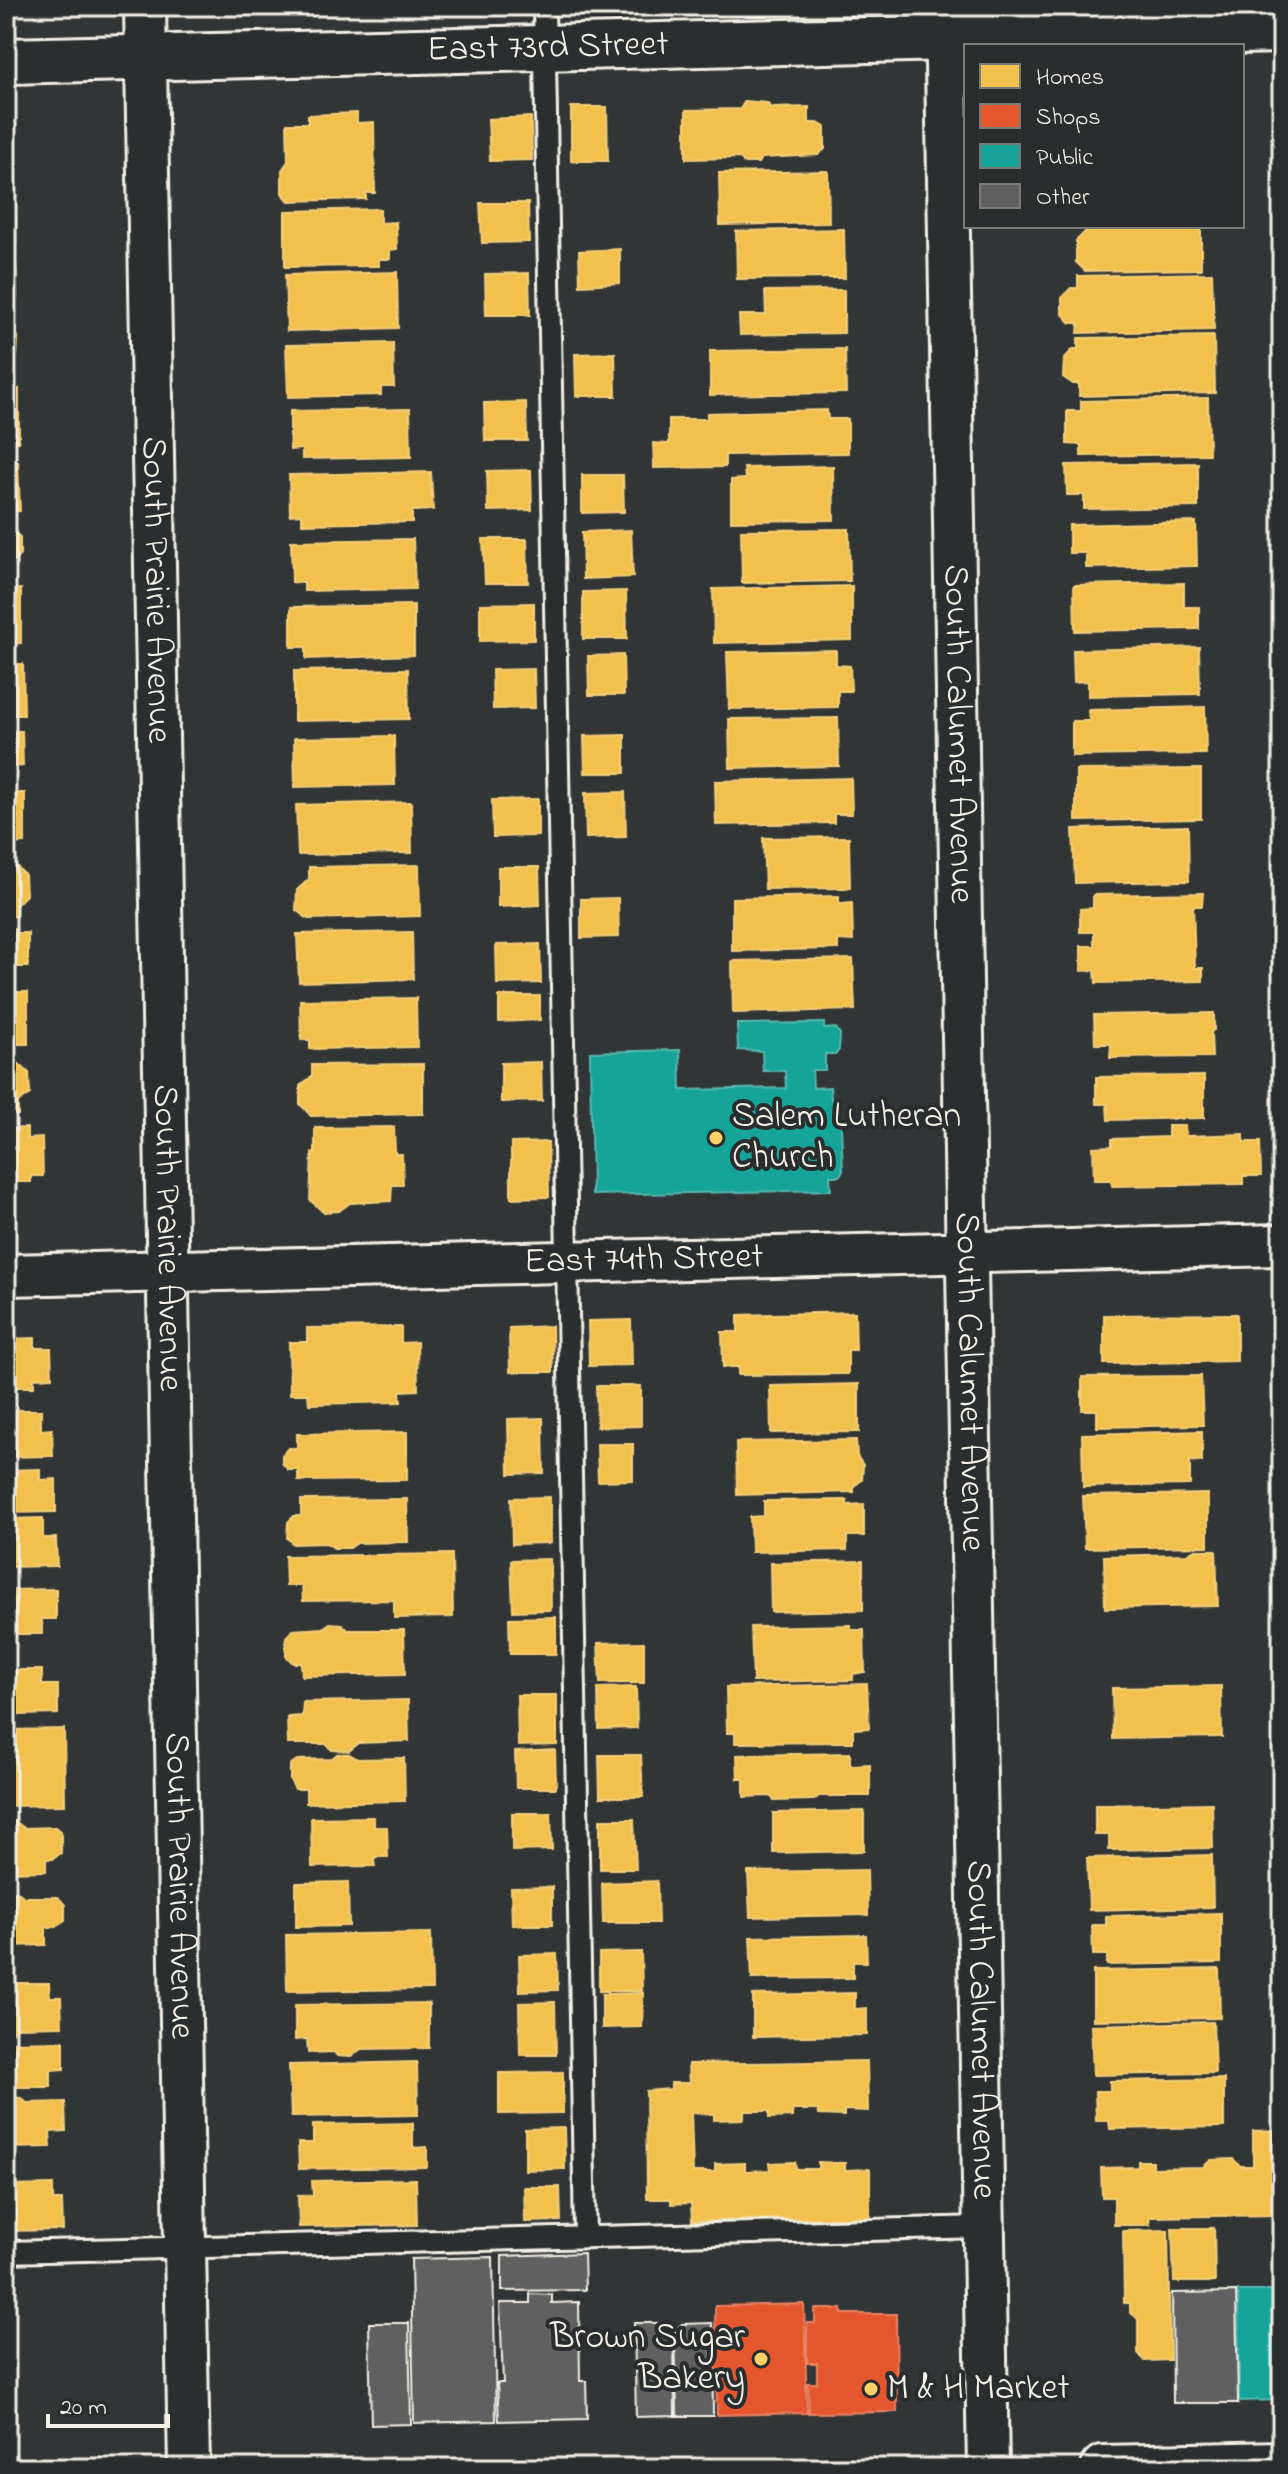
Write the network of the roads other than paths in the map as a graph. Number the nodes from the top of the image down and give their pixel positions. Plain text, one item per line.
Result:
1 (145, 6) edge
2 (946, 22) edge
3 (545, 27) edge
4 (1282, 30) edge
5 (145, 58) junction
6 (6, 61) edge
7 (1282, 1245) edge
8 (967, 1252) junction
9 (567, 1262) junction
10 (167, 1271) junction
11 (6, 1275) edge
12 (984, 2227) junction
13 (585, 2237) junction
14 (185, 2247) junction
15 (6, 2252) edge
16 (1282, 2464) edge
17 (189, 2468) edge
18 (988, 2468) edge
19 (1103, 2468) edge

1 - 5 street, South Prairie Avenue
2 - 3 street, East 73rd Street
2 - 4 street, East 73rd Street
2 - 8 street, South Calumet Avenue
3 - 5 street, East 73rd Street
3 - 9 lane
5 - 6 street, East 73rd Street
5 - 10 street, South Prairie Avenue
7 - 8 street, East 74th Street
8 - 9 street, East 74th Street
8 - 12 street, South Calumet Avenue
9 - 10 street, East 74th Street
9 - 13 lane
10 - 11 street, East 74th Street
10 - 14 street, South Prairie Avenue
12 - 13 lane
12 - 18 street, South Calumet Avenue
13 - 14 lane
14 - 15 lane
14 - 17 street, South Prairie Avenue
16 - 19 street

